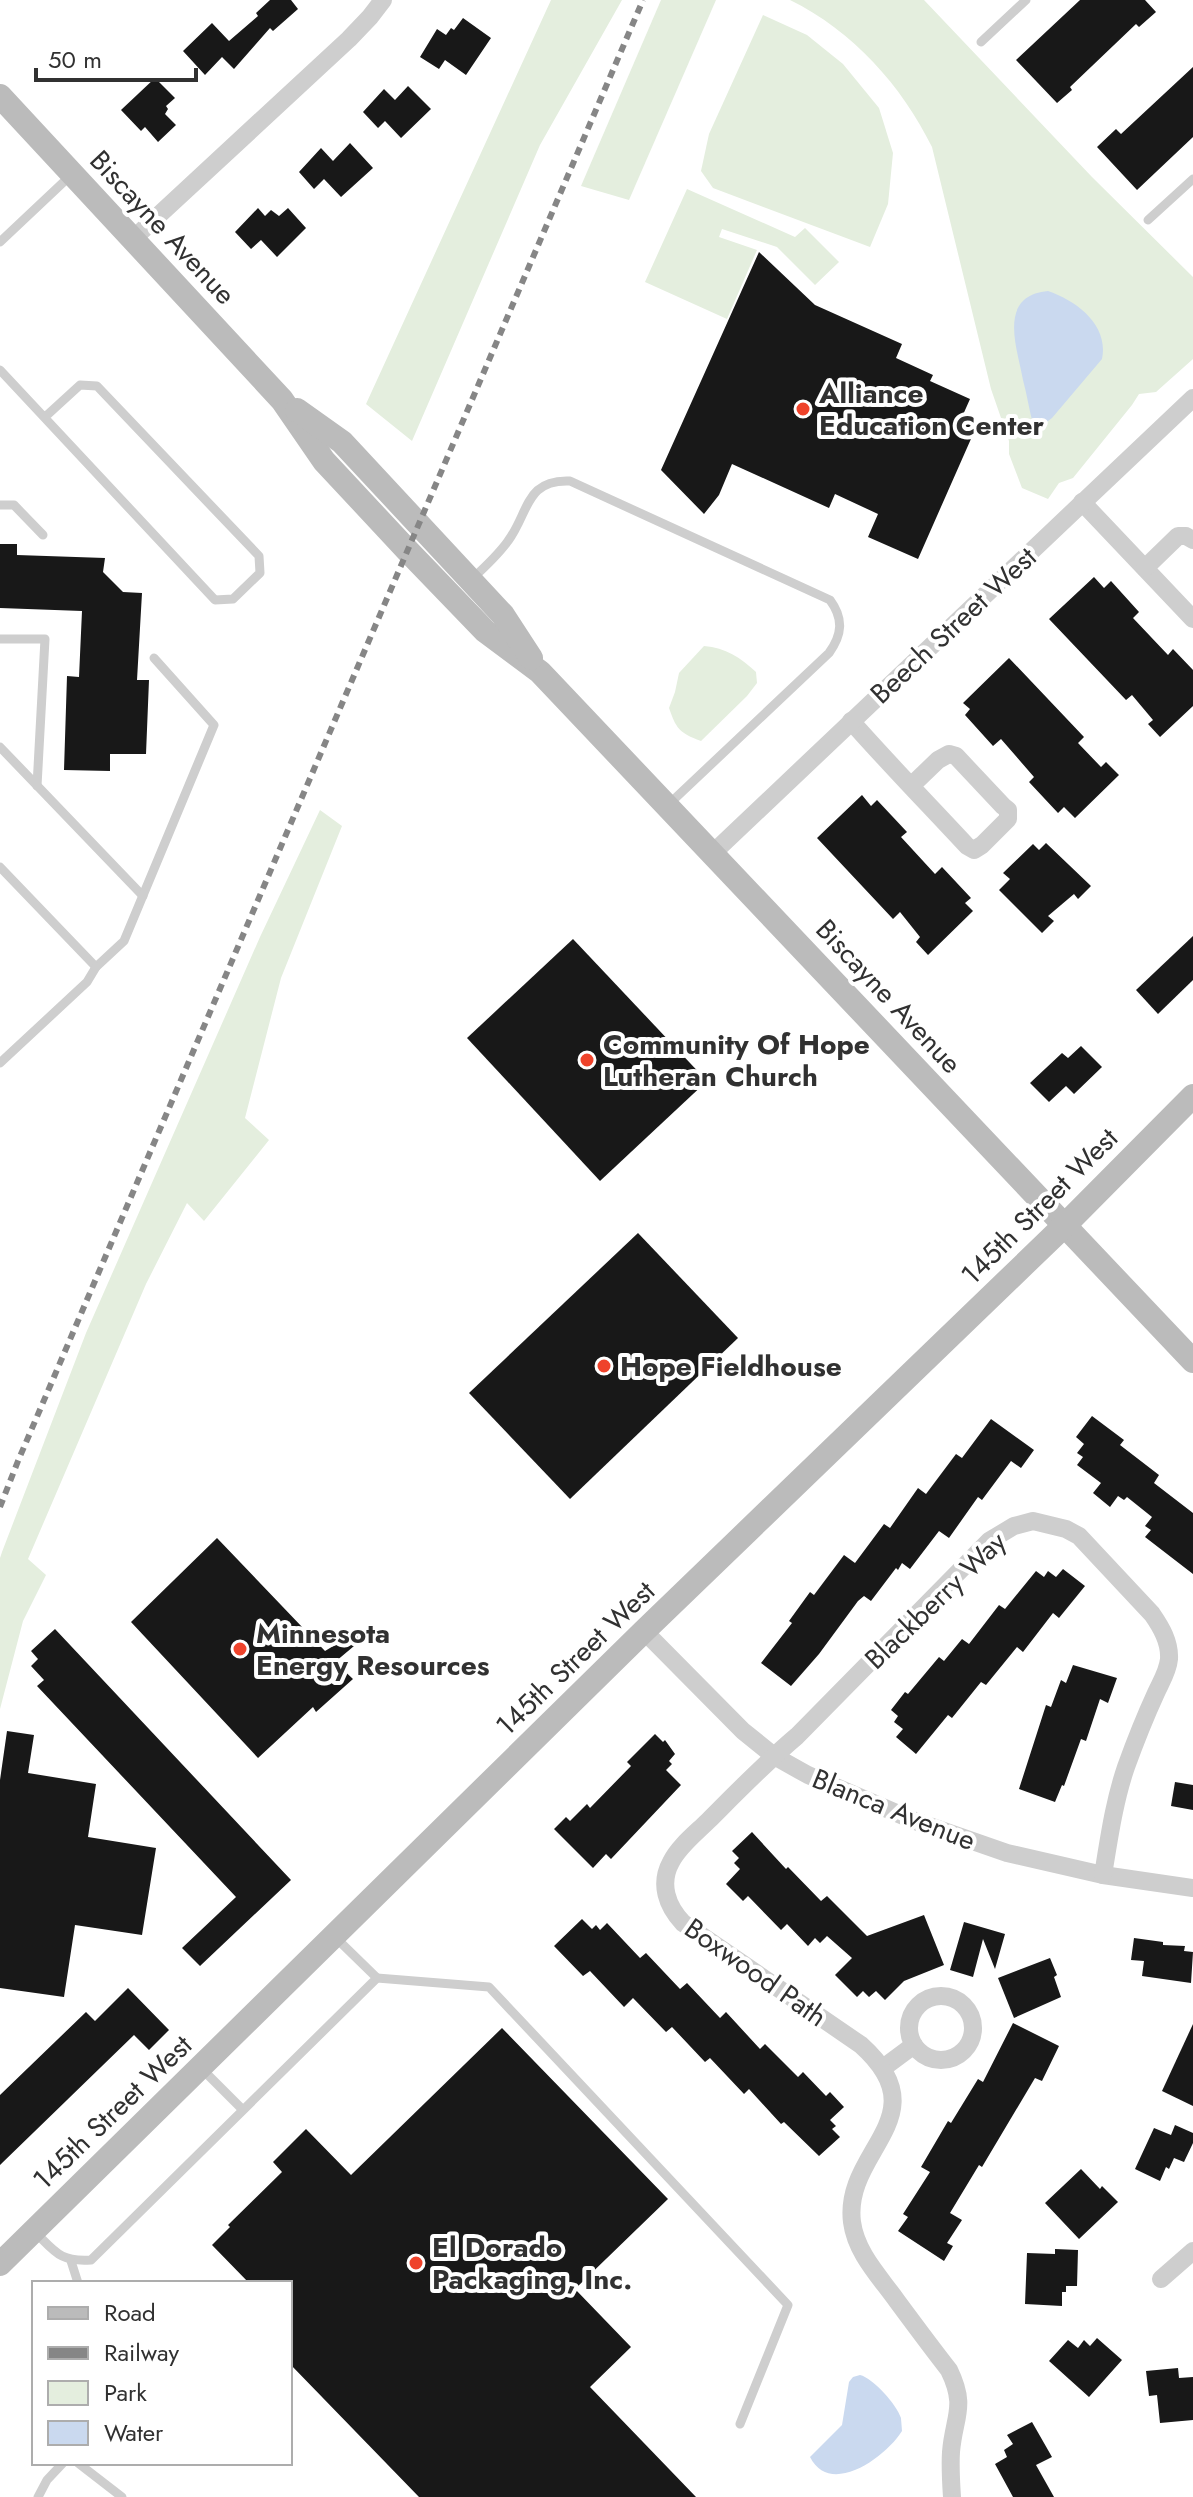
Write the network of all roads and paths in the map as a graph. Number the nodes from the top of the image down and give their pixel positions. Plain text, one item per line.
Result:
1 (383, 0) edge
2 (1026, 0) edge
3 (981, 42) dead end
4 (0, 96) edge
5 (73, 173) junction
6 (1193, 179) edge
7 (1148, 220) dead end
8 (133, 239) junction
9 (0, 242) edge
10 (0, 370) edge
11 (1193, 398) edge
12 (282, 400) junction
13 (45, 417) junction
14 (1082, 502) junction
15 (0, 505) edge
16 (43, 535) dead end
17 (1193, 540) edge
18 (1145, 568) junction
19 (471, 580) junction
20 (1193, 619) edge
21 (0, 639) edge
22 (154, 658) dead end
23 (540, 672) junction
24 (851, 721) junction
25 (0, 747) edge
26 (37, 786) junction
27 (911, 786) junction
28 (668, 805) junction
29 (713, 853) junction
30 (0, 867) edge
31 (143, 896) junction
32 (96, 967) junction
33 (0, 1063) edge
34 (1193, 1096) edge
35 (1065, 1225) junction
36 (1193, 1361) edge
37 (644, 1631) junction
38 (774, 1756) junction
39 (1103, 1875) junction
40 (1193, 1888) edge
41 (334, 1936) junction
42 (377, 1978) junction
43 (914, 2045) dead end
44 (200, 2067) junction
45 (883, 2068) junction
46 (242, 2109) junction
47 (34, 2231) junction
48 (1193, 2251) edge
49 (71, 2261) junction
50 (0, 2264) edge
51 (1161, 2279) dead end
52 (77, 2281) edge
53 (740, 2424) dead end
54 (61, 2465) edge
55 (81, 2465) edge
56 (38, 2497) edge
57 (122, 2497) edge
58 (952, 2497) edge

1 - 8 street
2 - 3 lane
4 - 5 street, Biscayne Avenue
5 - 8 street, Biscayne Avenue
5 - 9 lane
6 - 7 lane
8 - 12 street, Biscayne Avenue
10 - 13 lane
11 - 14 street, Beech Street West
12 - 19 street, Biscayne Avenue
12 - 23 street, Biscayne Avenue
13 - 13 lane
14 - 18 street
14 - 24 street, Beech Street West
15 - 16 lane
17 - 18 street
18 - 20 street
19 - 23 street, Biscayne Avenue
19 - 28 lane
21 - 26 lane
22 - 31 lane
23 - 28 street, Biscayne Avenue
24 - 27 street
24 - 29 street, Beech Street West
25 - 26 lane
26 - 31 lane
27 - 27 street
28 - 29 street, Biscayne Avenue
29 - 35 street, Biscayne Avenue
30 - 32 lane
31 - 32 lane
32 - 33 lane
34 - 35 street, 145th Street West
35 - 36 street, Biscayne Avenue
35 - 37 street, 145th Street West
37 - 38 street, Blanca Avenue
37 - 41 street, 145th Street West
38 - 39 street, Blanca Avenue
38 - 39 street, Blackberry Way
38 - 45 street, Boxwood Path
39 - 40 street, Blanca Avenue
41 - 42 lane
41 - 44 street, 145th Street West
42 - 46 lane
42 - 53 lane
43 - 45 street
44 - 46 lane
44 - 47 street, 145th Street West
45 - 58 street
46 - 49 lane
47 - 49 lane
47 - 50 street, 145th Street West
48 - 51 street
49 - 52 lane
54 - 56 lane
55 - 57 lane

